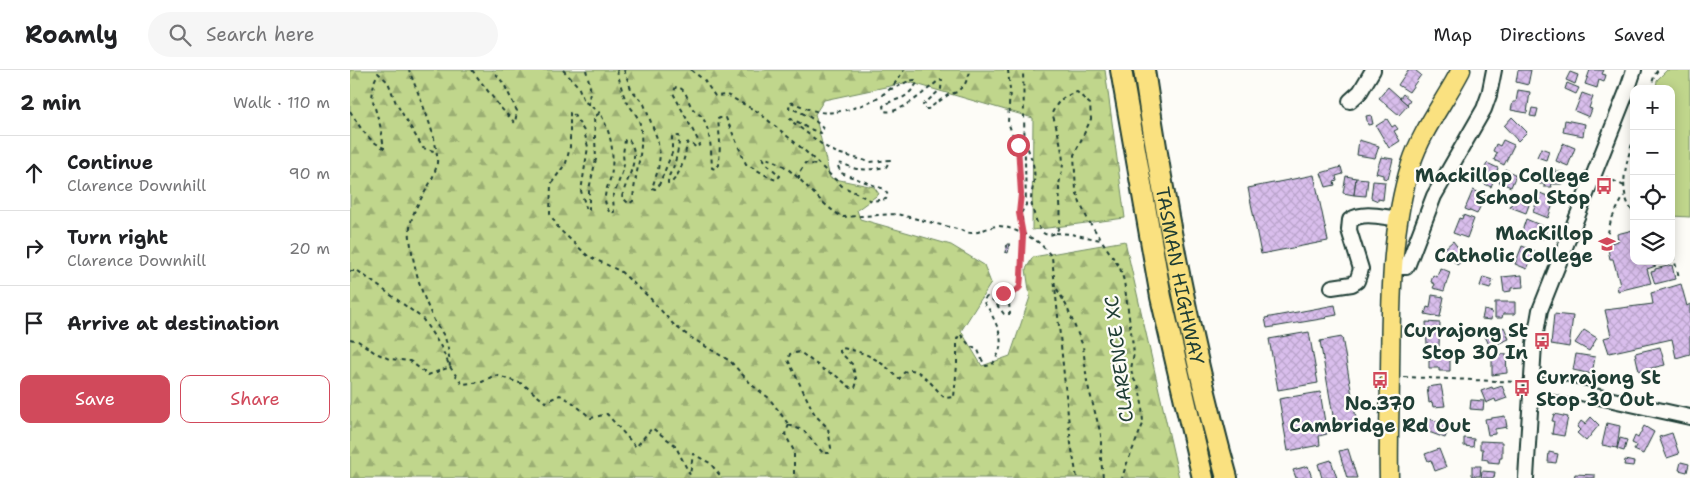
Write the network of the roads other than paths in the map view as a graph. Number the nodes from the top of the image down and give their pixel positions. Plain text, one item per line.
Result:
1 (1121, 70) edge
2 (1144, 70) edge
3 (1373, 70) edge
4 (1461, 70) edge
5 (1494, 70) edge
6 (1634, 70) edge
7 (1350, 101) dead end
8 (1398, 219) junction
9 (1394, 267) junction
10 (1332, 287) dead end
11 (1531, 382) junction
12 (1690, 416) edge
13 (1203, 478) edge
14 (1227, 478) edge
15 (1389, 478) edge
16 (1526, 478) edge

1 - 13 highway, TASMAN HIGHWAY
2 - 14 highway, TASMAN HIGHWAY
3 - 7 street
4 - 8 main road
5 - 9 street
6 - 11 street
8 - 9 main road
8 - 10 street
9 - 15 main road
11 - 12 street
11 - 16 street

